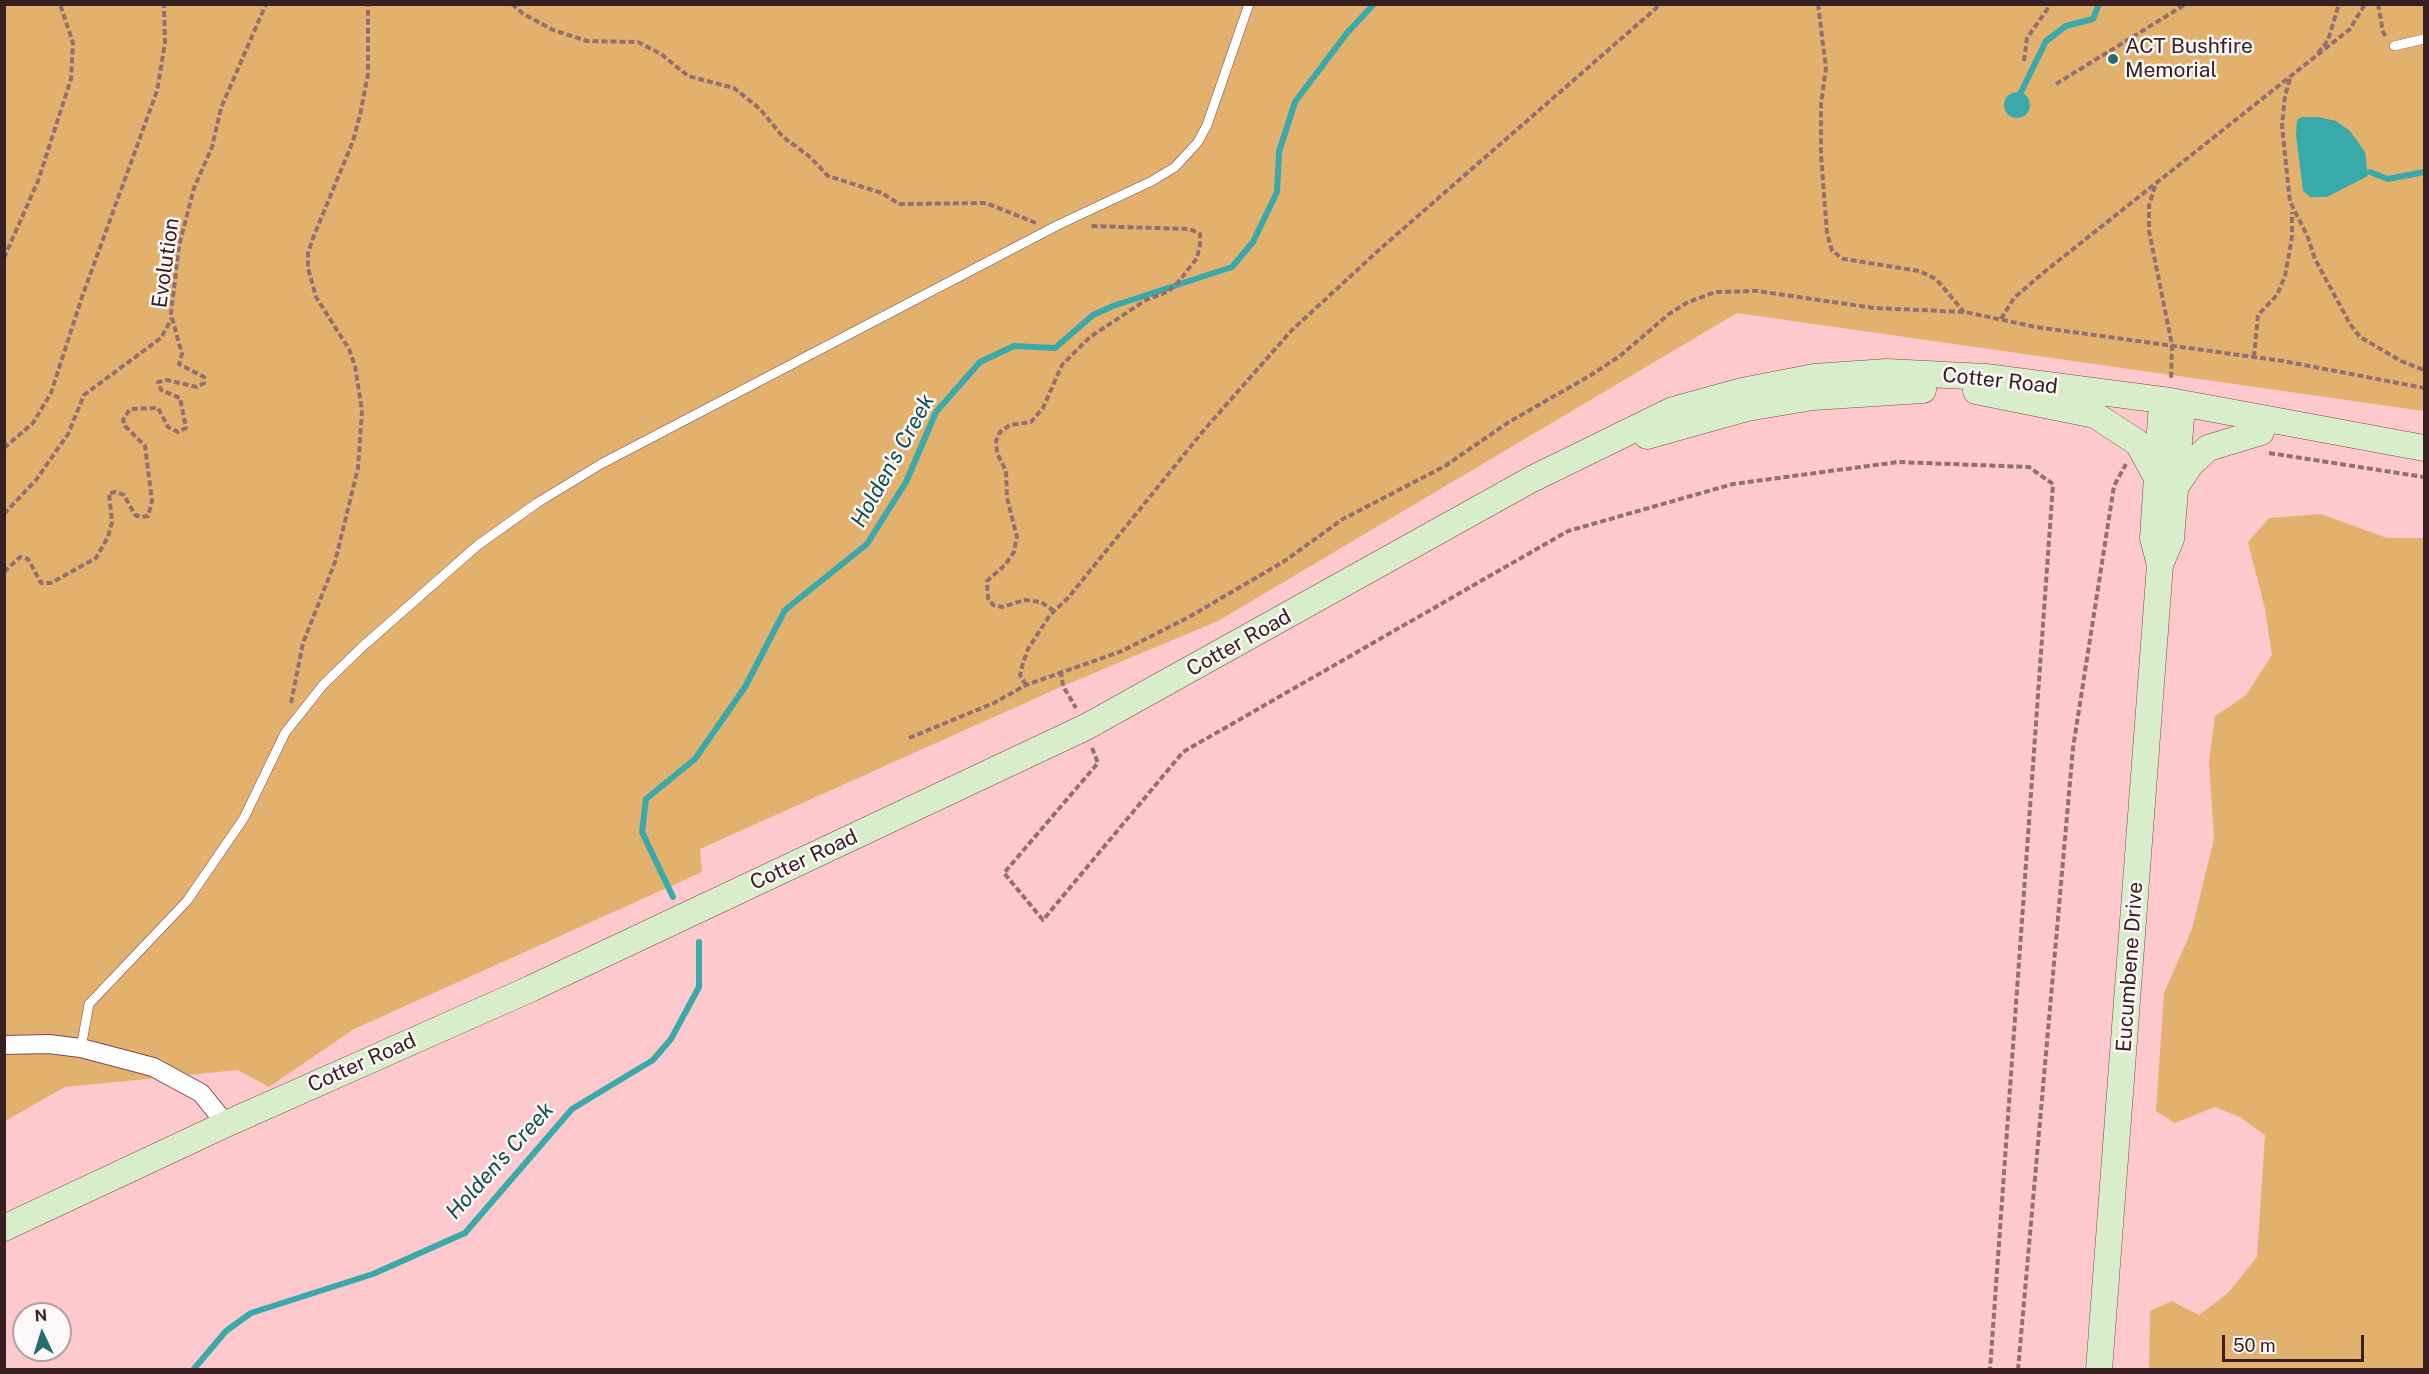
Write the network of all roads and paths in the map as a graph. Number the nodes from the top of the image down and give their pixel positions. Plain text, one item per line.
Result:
1 (60, 4) edge
2 (164, 4) edge
3 (266, 4) edge
4 (368, 4) edge
5 (512, 4) edge
6 (1249, 4) edge
7 (1661, 4) edge
8 (1818, 4) edge
9 (2051, 4) edge
10 (2186, 4) edge
11 (2339, 4) edge
12 (2365, 4) edge
13 (2378, 4) edge
14 (2424, 39) edge
15 (2394, 46) joint
16 (2312, 60) junction
17 (2024, 61) dead end
18 (2290, 78) junction
19 (2056, 84) dead end
20 (2156, 185) junction
21 (2292, 210) junction
22 (1058, 225) junction
23 (4, 258) edge
24 (1965, 312) junction
25 (172, 317) junction
26 (2001, 320) junction
27 (2172, 345) junction
28 (2254, 357) junction
29 (2424, 370) edge
30 (2424, 388) edge
31 (1975, 391) junction
32 (2171, 412) junction
33 (2263, 442) junction
34 (2138, 444) junction
35 (4, 448) edge
36 (2424, 448) edge
37 (1584, 454) junction
38 (2424, 462) edge
39 (2424, 477) edge
40 (2167, 482) junction
41 (4, 514) edge
42 (4, 572) edge
43 (1054, 611) junction
44 (1061, 671) junction
45 (1026, 685) junction
46 (1086, 727) junction
47 (285, 733) junction
48 (909, 738) dead end
49 (4, 1045) edge
50 (81, 1048) junction
51 (226, 1124) junction
52 (4, 1228) edge
53 (1990, 1370) edge
54 (2018, 1370) edge
55 (2099, 1370) edge

1 - 23 path
2 - 35 path
3 - 25 path, Evolution
4 - 47 path
5 - 22 path
6 - 22 lane
7 - 43 path
8 - 24 path
9 - 17 path
10 - 19 path
11 - 16 path
12 - 16 path
13 - 15 path
14 - 15 lane
16 - 18 path
18 - 20 path
18 - 21 path
20 - 26 path
20 - 27 path
21 - 28 path
21 - 29 path
22 - 43 path
22 - 47 lane
24 - 26 path
24 - 44 path
25 - 41 path
25 - 42 path, Evolution
26 - 27 path
27 - 28 path
27 - 32 path
28 - 30 path
31 - 32 main road, Cotter Road
31 - 34 main road
31 - 37 main road, Cotter Road
32 - 33 main road, Cotter Road
32 - 36 main road, Cotter Road
32 - 37 main road, Cotter Road
32 - 40 main road, Eucumbene Drive
33 - 38 main road, Cotter Road
33 - 39 path
33 - 40 main road
34 - 40 main road
34 - 54 path
37 - 46 main road, Cotter Road
40 - 55 main road, Eucumbene Drive
43 - 45 path
44 - 45 path
44 - 46 path
45 - 48 path
46 - 51 main road, Cotter Road
46 - 53 path
47 - 50 lane
49 - 50 street
50 - 51 street
51 - 52 main road, Cotter Road

